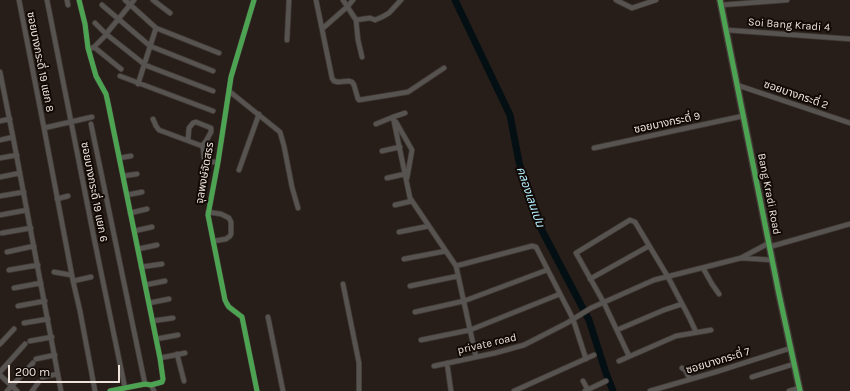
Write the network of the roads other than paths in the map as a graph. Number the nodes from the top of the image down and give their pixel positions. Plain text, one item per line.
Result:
1 (19, 0) edge
2 (47, 0) edge
3 (80, 0) edge
4 (125, 0) edge
5 (134, 0) edge
6 (153, 0) edge
7 (254, 0) edge
8 (289, 0) edge
9 (316, 0) edge
10 (343, 0) edge
11 (353, 0) edge
12 (401, 0) edge
13 (616, 0) edge
14 (656, 0) edge
15 (787, 0) edge
16 (721, 3) edge
17 (102, 5) dead end
18 (130, 5) junction
19 (348, 7) junction
20 (170, 14) dead end
21 (118, 19) junction
22 (356, 20) junction
23 (95, 23) dead end
24 (156, 28) junction
25 (322, 29) junction
26 (726, 30) junction
27 (106, 35) junction
28 (850, 39) edge
29 (287, 40) dead end
30 (150, 46) junction
31 (94, 47) junction
32 (88, 48) junction
33 (219, 53) dead end
34 (362, 57) dead end
35 (144, 64) junction
36 (444, 68) dead end
37 (121, 70) dead end
38 (213, 71) dead end
39 (0, 72) edge
40 (120, 76) dead end
41 (1, 83) edge
42 (138, 84) junction
43 (737, 85) junction
44 (213, 91) dead end
45 (229, 91) junction
46 (6, 101) junction
47 (0, 102) edge
48 (213, 111) dead end
49 (405, 113) dead end
50 (259, 114) junction
51 (743, 116) junction
52 (92, 117) dead end
53 (10, 119) junction
54 (153, 119) dead end
55 (394, 119) junction
56 (0, 121) edge
57 (71, 122) junction
58 (850, 123) edge
59 (91, 124) dead end
60 (44, 128) junction
61 (13, 137) junction
62 (0, 140) edge
63 (188, 140) junction
64 (202, 146) junction
65 (400, 147) junction
66 (594, 148) dead end
67 (382, 151) dead end
68 (17, 155) junction
69 (131, 156) dead end
70 (0, 158) edge
71 (119, 158) junction
72 (218, 162) junction
73 (239, 170) dead end
74 (20, 174) junction
75 (137, 174) dead end
76 (405, 174) junction
77 (123, 176) junction
78 (0, 177) edge
79 (387, 178) dead end
80 (407, 181) junction
81 (24, 192) junction
82 (142, 192) dead end
83 (127, 195) junction
84 (0, 196) edge
85 (68, 196) dead end
86 (57, 199) junction
87 (412, 201) junction
88 (395, 205) dead end
89 (298, 208) dead end
90 (147, 209) dead end
91 (27, 210) junction
92 (208, 212) junction
93 (130, 213) junction
94 (0, 215) edge
95 (850, 224) edge
96 (429, 226) junction
97 (152, 227) dead end
98 (31, 228) junction
99 (134, 231) junction
100 (399, 232) dead end
101 (2, 234) dead end
102 (214, 241) junction
103 (157, 245) dead end
104 (769, 245) junction
105 (34, 246) junction
106 (649, 246) junction
107 (138, 249) junction
108 (757, 249) junction
109 (446, 251) junction
110 (7, 252) dead end
111 (741, 258) junction
112 (404, 259) dead end
113 (759, 259) junction
114 (772, 260) junction
115 (162, 264) dead end
116 (38, 265) junction
117 (456, 266) junction
118 (141, 267) junction
119 (703, 268) junction
120 (10, 270) dead end
121 (547, 270) junction
122 (54, 272) dead end
123 (72, 275) junction
124 (458, 276) junction
125 (92, 277) dead end
126 (668, 277) junction
127 (590, 279) junction
128 (73, 281) junction
129 (165, 281) dead end
130 (41, 283) junction
131 (343, 284) dead end
132 (145, 285) junction
133 (410, 286) dead end
134 (14, 288) dead end
135 (560, 294) junction
136 (719, 294) dead end
137 (169, 299) dead end
138 (45, 301) junction
139 (464, 301) junction
140 (604, 302) junction
141 (149, 303) junction
142 (682, 304) junction
143 (18, 306) dead end
144 (415, 312) dead end
145 (268, 316) dead end
146 (173, 318) dead end
147 (48, 319) junction
148 (573, 319) junction
149 (152, 321) junction
150 (24, 323) dead end
151 (14, 329) dead end
152 (470, 330) junction
153 (617, 330) junction
154 (711, 330) dead end
155 (696, 332) junction
156 (178, 335) dead end
157 (52, 337) junction
158 (156, 339) junction
159 (421, 340) dead end
160 (0, 344) edge
161 (791, 348) junction
162 (185, 353) dead end
163 (178, 354) junction
164 (55, 355) junction
165 (594, 355) dead end
166 (629, 356) junction
167 (476, 357) junction
168 (160, 358) junction
169 (586, 358) junction
170 (619, 361) dead end
171 (447, 363) junction
172 (794, 364) junction
173 (434, 366) dead end
174 (682, 368) dead end
175 (0, 372) edge
176 (58, 374) junction
177 (0, 375) edge
178 (42, 377) dead end
179 (752, 377) dead end
180 (690, 379) junction
181 (184, 381) dead end
182 (583, 381) dead end
183 (606, 381) dead end
184 (38, 383) dead end
185 (145, 384) junction
186 (151, 385) junction
187 (12, 386) junction
188 (125, 388) junction
189 (800, 389) edge
190 (7, 391) edge
191 (17, 391) edge
192 (32, 391) edge
193 (62, 391) edge
194 (95, 391) edge
195 (110, 391) edge
196 (154, 391) edge
197 (257, 391) edge
198 (283, 391) edge
199 (359, 391) edge
200 (451, 391) edge
201 (514, 391) edge
202 (586, 391) edge
203 (650, 391) edge
204 (789, 391) edge

1 - 60 street, ซอยบางกระดี่ 19 แยก 8
2 - 57 street, ซอยบางกระดี่ 19 แยก 6
3 - 32 street
4 - 18 street
5 - 18 street
6 - 20 street
7 - 45 street, จุลพงษ์จัดสรร
8 - 29 street
9 - 25 street
10 - 19 street
11 - 19 street
12 - 22 street
13 - 14 street
15 - 16 street
16 - 26 street, Bang Kradi Road
17 - 21 street
18 - 21 street
18 - 24 street
19 - 22 street
19 - 25 street
21 - 27 street
21 - 30 street
22 - 34 street
23 - 27 street
24 - 30 street
24 - 33 street
25 - 36 street
26 - 28 street, Soi Bang Kradi 4
26 - 43 street, Bang Kradi Road
27 - 31 street
27 - 35 street
30 - 35 street
30 - 38 street
31 - 32 street
31 - 37 street
32 - 71 street
35 - 42 street
35 - 44 street
39 - 41 street
40 - 42 street
41 - 46 street
42 - 48 street
43 - 51 street, Bang Kradi Road
43 - 58 street, ซอยบางกระดี่ 2
45 - 50 street
45 - 72 street, จุลพงษ์จัดสรร
46 - 47 street
46 - 53 street
49 - 55 street
50 - 73 street
50 - 89 street
51 - 66 street, ซอยบางกระดี่ 9
51 - 104 street, Bang Kradi Road
52 - 57 street
53 - 56 street
53 - 61 street
54 - 63 street
55 - 65 street
55 - 80 street
57 - 60 street
57 - 188 street, ซอยบางกระดี่ 19 แยก 6
59 - 185 street
60 - 86 street
61 - 62 street
61 - 68 street
63 - 64 street
63 - 64 street
64 - 72 street
65 - 67 street
65 - 76 street
68 - 70 street
68 - 74 street
69 - 71 street
71 - 77 street
72 - 92 street, จุลพงษ์จัดสรร
74 - 78 street
74 - 81 street
75 - 77 street
76 - 79 street
76 - 80 street
77 - 83 street
80 - 87 street
81 - 84 street
81 - 91 street
82 - 83 street
83 - 93 street
85 - 86 street
86 - 123 street
87 - 88 street
87 - 96 street
90 - 93 street
91 - 94 street
91 - 98 street
92 - 102 street, จุลพงษ์จัดสรร
92 - 102 street
93 - 99 street
95 - 104 street
96 - 100 street
96 - 109 street
97 - 99 street
98 - 101 street
98 - 105 street
99 - 107 street
102 - 197 street, จุลพงษ์จัดสรร
103 - 107 street
104 - 108 street
104 - 114 street, Bang Kradi Road
105 - 110 street
105 - 116 street
106 - 126 street
106 - 127 street
106 - 127 street
107 - 118 street
108 - 111 street
108 - 113 street
109 - 112 street
109 - 117 street
111 - 113 street
111 - 119 street
113 - 114 street
114 - 161 street, Bang Kradi Road
115 - 118 street
116 - 120 street
116 - 130 street
117 - 121 street
117 - 124 street
118 - 132 street
119 - 126 street
119 - 136 street
121 - 135 street
121 - 139 street
122 - 123 street
123 - 128 street
124 - 133 street
124 - 139 street
125 - 128 street
126 - 140 street
126 - 142 street
127 - 140 street
128 - 194 street
129 - 132 street
130 - 134 street
130 - 138 street
131 - 199 street
132 - 141 street
135 - 148 street
135 - 152 street
137 - 141 street
138 - 143 street
138 - 147 street
139 - 144 street
139 - 152 street
140 - 148 street, private road
140 - 153 street
141 - 149 street
142 - 153 street
142 - 155 street
145 - 198 street
146 - 149 street
147 - 150 street
147 - 157 street
148 - 167 street, private road
148 - 169 street
149 - 158 street
151 - 160 street
152 - 159 street
152 - 167 street
153 - 166 street
154 - 155 street
155 - 166 street
156 - 158 street
157 - 164 street
157 - 175 street
158 - 168 street
161 - 172 street, Bang Kradi Road
161 - 180 street, ซอยบางกระดี่ 7
162 - 163 street
163 - 168 street
163 - 181 street
164 - 176 street
164 - 187 street
165 - 169 street
166 - 170 street
167 - 171 street, private road
168 - 186 street
169 - 201 street
171 - 173 street, private road
171 - 200 street
172 - 179 street
172 - 189 street, Bang Kradi Road
174 - 180 street
176 - 178 street
176 - 193 street
177 - 187 street
180 - 203 street, ซอยบางกระดี่ 7
182 - 202 street
183 - 202 street
184 - 192 street
185 - 186 street
185 - 188 street
186 - 196 street
187 - 190 street
187 - 191 street
188 - 195 street
189 - 204 street

